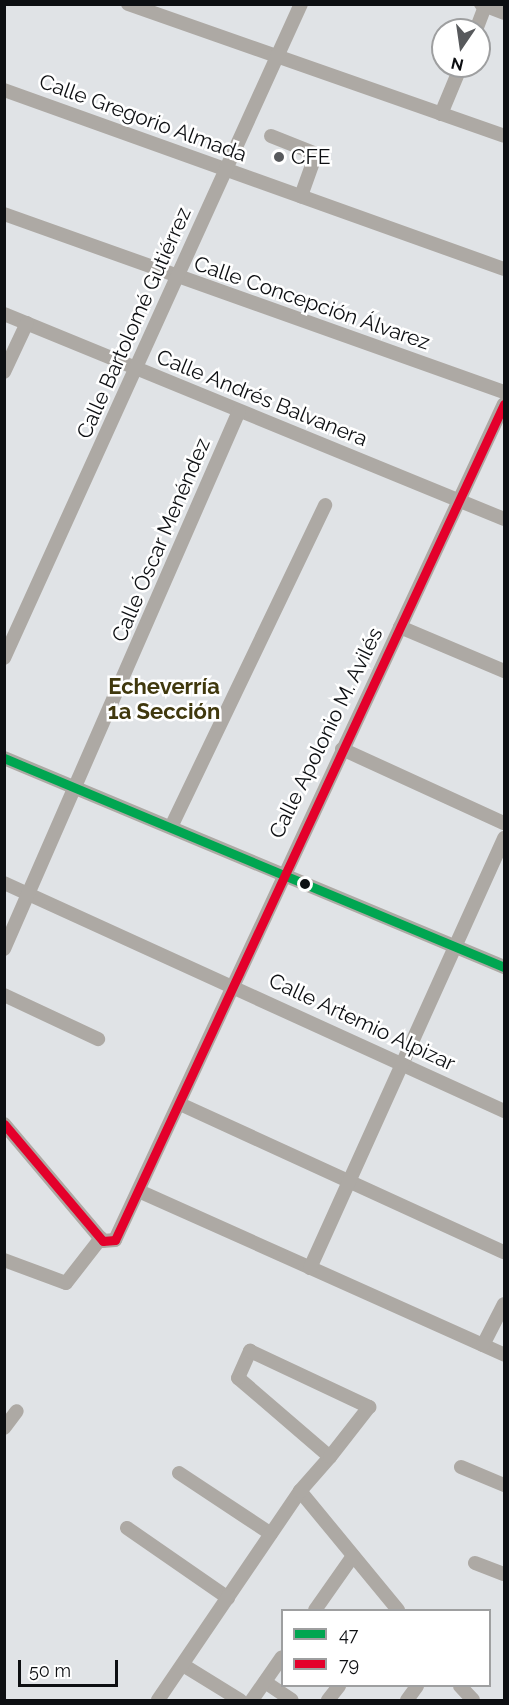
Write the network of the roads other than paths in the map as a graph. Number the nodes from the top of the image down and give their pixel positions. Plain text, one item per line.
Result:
1 (128, 4) edge
2 (301, 4) edge
3 (484, 5) edge
4 (504, 13) edge
5 (277, 57) junction
6 (456, 78) edge
7 (4, 90) edge
8 (441, 114) junction
9 (272, 136) dead end
10 (504, 136) edge
11 (225, 170) junction
12 (301, 196) junction
13 (4, 214) edge
14 (504, 269) edge
15 (177, 278) junction
16 (4, 314) edge
17 (27, 323) junction
18 (136, 369) junction
19 (4, 372) edge
20 (504, 392) edge
21 (504, 404) edge
22 (239, 411) junction
23 (460, 501) junction
24 (325, 504) dead end
25 (504, 519) edge
26 (400, 627) junction
27 (4, 658) edge
28 (504, 671) edge
29 (342, 749) junction
30 (4, 758) edge
31 (78, 789) junction
32 (504, 823) edge
33 (171, 826) junction
34 (504, 838) edge
35 (281, 875) junction
36 (4, 883) edge
37 (32, 896) junction
38 (454, 947) junction
39 (4, 949) edge
40 (504, 967) edge
41 (231, 984) junction
42 (4, 995) edge
43 (98, 1039) dead end
44 (402, 1063) junction
45 (180, 1104) junction
46 (504, 1111) edge
47 (4, 1124) edge
48 (348, 1182) junction
49 (141, 1192) junction
50 (106, 1240) junction
51 (504, 1252) edge
52 (4, 1260) edge
53 (310, 1268) junction
54 (504, 1304) edge
55 (483, 1345) junction
56 (504, 1354) edge
57 (17, 1411) dead end
58 (4, 1428) edge
59 (330, 1458) junction
60 (461, 1467) dead end
61 (179, 1473) dead end
62 (504, 1485) edge
63 (300, 1491) junction
64 (127, 1528) dead end
65 (271, 1534) junction
66 (353, 1556) junction
67 (475, 1563) dead end
68 (504, 1575) edge
69 (228, 1598) junction
70 (316, 1609) edge
71 (395, 1609) edge
72 (281, 1659) edge
73 (183, 1665) junction
74 (266, 1682) junction
75 (338, 1687) edge
76 (416, 1687) edge
77 (461, 1687) edge
78 (158, 1701) edge
79 (240, 1701) edge
80 (252, 1701) edge
81 (292, 1701) edge
82 (328, 1701) edge
83 (407, 1701) edge
84 (473, 1701) edge

1 - 5 street
2 - 5 street, Calle Bartolomé Gutiérrez
3 - 4 street
5 - 8 street
5 - 11 street, Calle Bartolomé Gutiérrez
6 - 8 street
7 - 11 street, Calle Gregorio Almada
8 - 10 street
9 - 12 street
11 - 12 street, Calle Gregorio Almada
11 - 15 street, Calle Bartolomé Gutiérrez
12 - 14 street, Calle Gregorio Almada
13 - 15 street, Calle Concepción Álvarez
15 - 18 street, Calle Bartolomé Gutiérrez
15 - 20 street, Calle Concepción Álvarez
16 - 17 street, Calle Andrés Balvanera
17 - 18 street, Calle Andrés Balvanera
17 - 19 street
18 - 22 street, Calle Andrés Balvanera
18 - 27 street, Calle Bartolomé Gutiérrez
21 - 23 street, Calle Apolonio M. Avilés
22 - 23 street, Calle Andrés Balvanera
22 - 31 street, Calle Óscar Menéndez
23 - 25 street, Calle Andrés Balvanera
23 - 26 street, Calle Apolonio M. Avilés
24 - 33 street
26 - 28 street
26 - 29 street, Calle Apolonio M. Avilés
29 - 32 street
29 - 35 street, Calle Apolonio M. Avilés
30 - 31 street
31 - 33 street
31 - 37 street, Calle Óscar Menéndez
33 - 35 street
34 - 38 street
35 - 38 street
35 - 41 street, Calle Apolonio M. Avilés
36 - 37 street, Calle Artemio Alpizar
37 - 39 street, Calle Óscar Menéndez
37 - 41 street, Calle Artemio Alpizar
38 - 40 street
38 - 44 street
41 - 44 street, Calle Artemio Alpizar
41 - 45 street, Calle Apolonio M. Avilés
42 - 43 street
44 - 46 street, Calle Artemio Alpizar
44 - 48 street
45 - 48 street
45 - 49 street, Calle Apolonio M. Avilés
47 - 50 street
48 - 51 street
48 - 53 street
49 - 50 street, Calle Apolonio M. Avilés
49 - 53 street
50 - 52 street, Calle Apolonio M. Avilés
53 - 55 street
54 - 55 street
55 - 56 street
57 - 58 street
59 - 59 street
59 - 63 street
60 - 62 street
61 - 65 street
63 - 65 street
63 - 66 street
64 - 69 street
65 - 69 street
66 - 70 street
66 - 71 street
67 - 68 street
69 - 73 street
72 - 74 street
73 - 78 street
73 - 79 street
74 - 80 street
74 - 81 street
75 - 82 street
76 - 83 street
77 - 84 street

